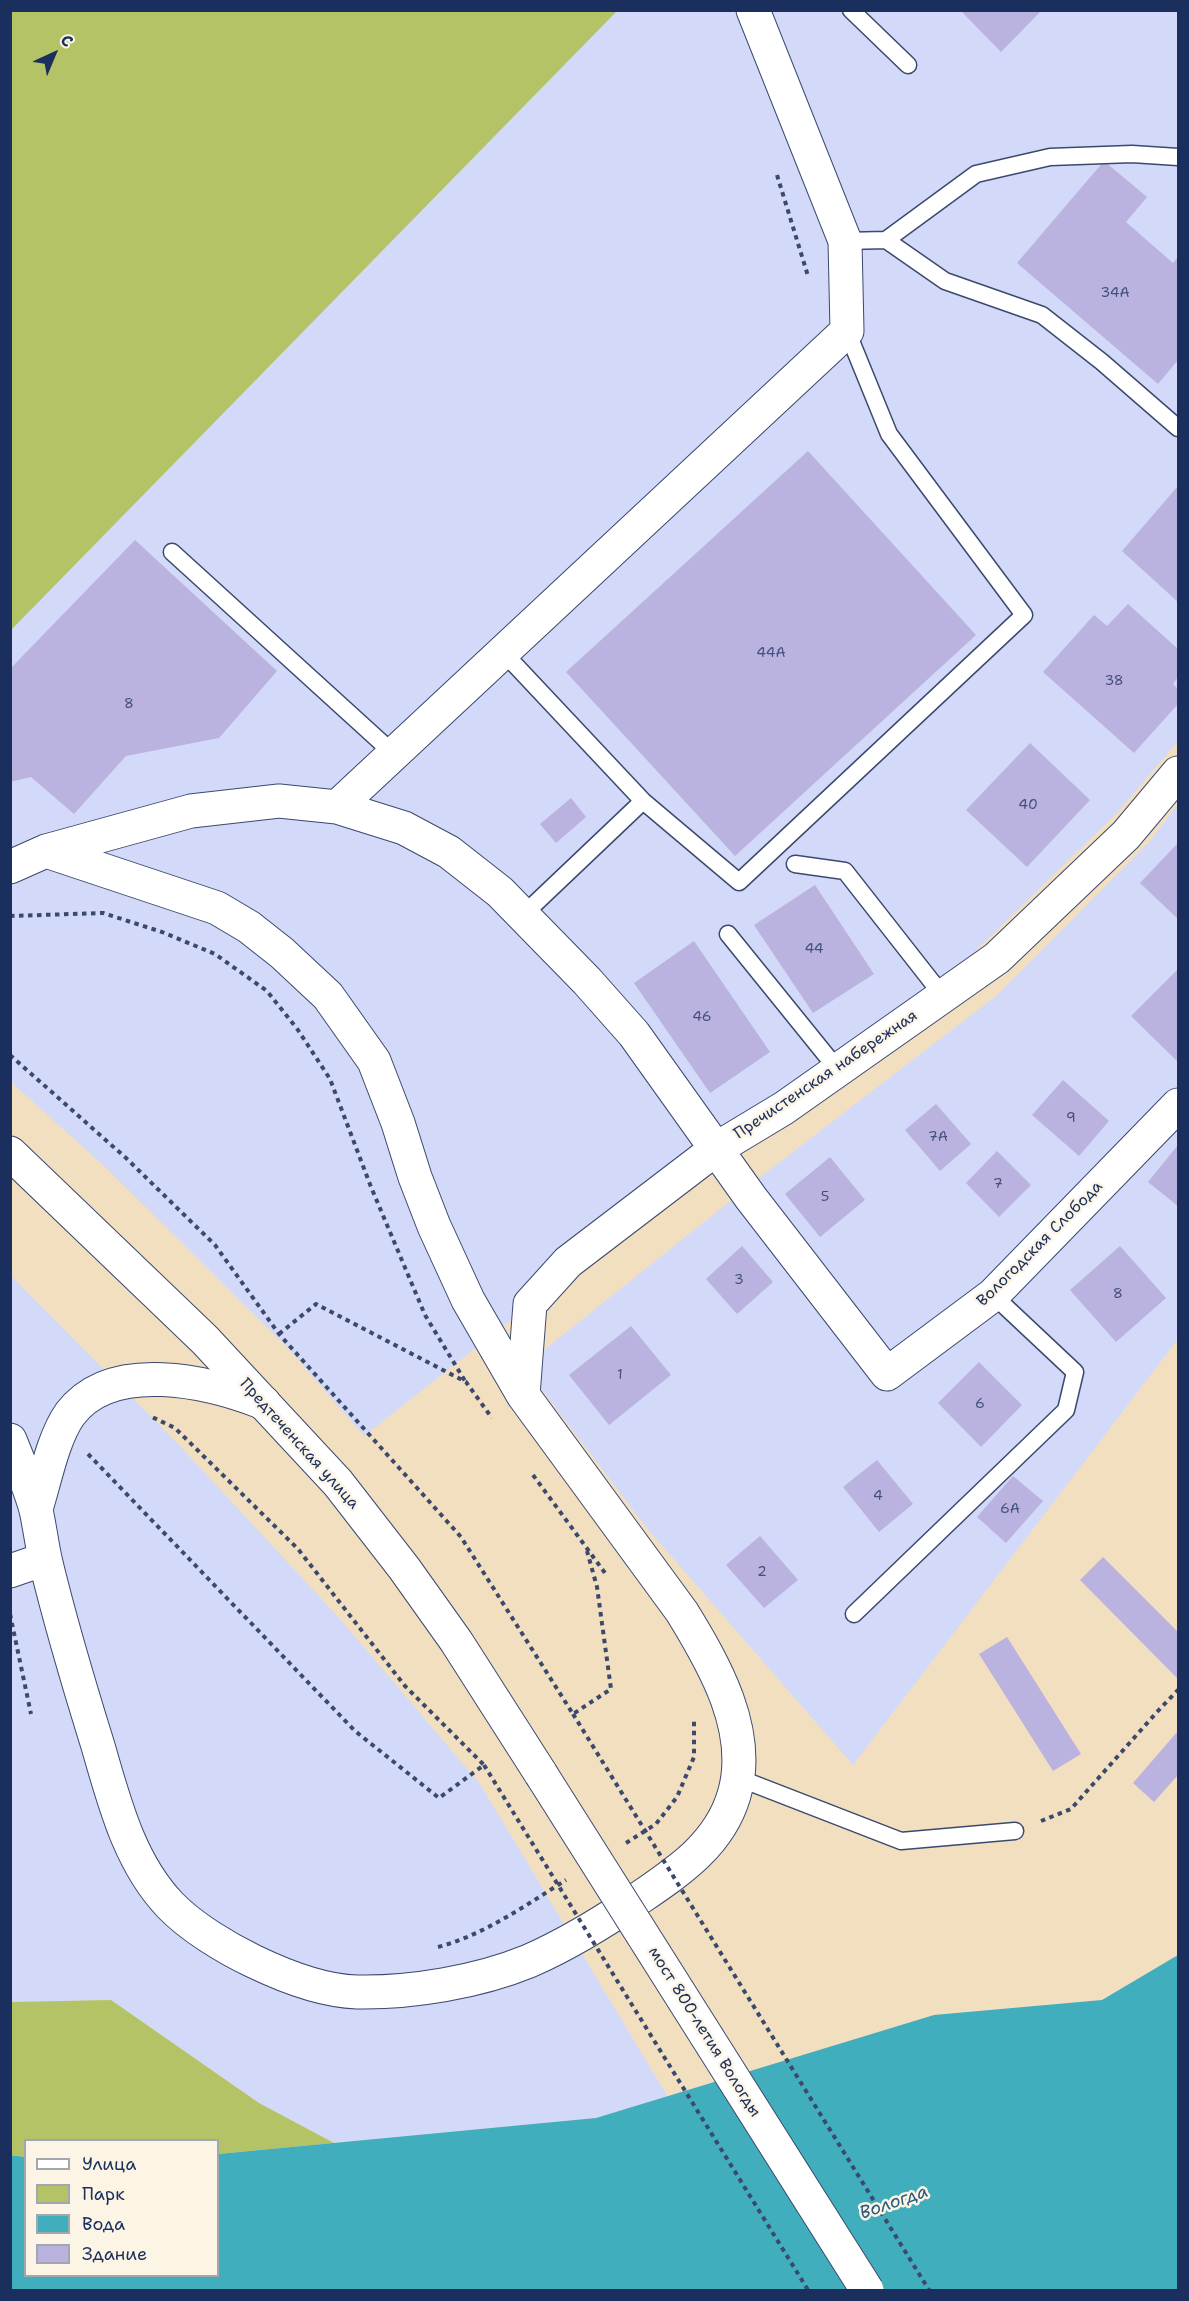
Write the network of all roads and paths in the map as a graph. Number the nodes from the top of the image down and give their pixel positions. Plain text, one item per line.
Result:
1 (753, 10) edge
2 (851, 10) edge
3 (908, 65) dead end
4 (1179, 157) edge
5 (886, 240) junction
6 (845, 241) junction
7 (847, 331) junction
8 (1179, 428) edge
9 (172, 552) dead end
10 (503, 652) junction
11 (394, 754) junction
12 (1179, 773) edge
13 (643, 801) junction
14 (337, 807) junction
15 (46, 851) junction
16 (795, 864) dead end
17 (10, 867) edge
18 (524, 915) junction
19 (10, 916) edge
20 (728, 934) dead end
21 (943, 996) junction
22 (10, 1055) edge
23 (838, 1070) junction
24 (1179, 1105) edge
25 (716, 1149) junction
26 (10, 1153) edge
27 (993, 1295) junction
28 (279, 1334) junction
29 (466, 1382) junction
30 (523, 1395) junction
31 (264, 1403) junction
32 (150, 1416) dead end
33 (492, 1418) dead end
34 (62, 1428) junction
35 (10, 1440) edge
36 (532, 1473) dead end
37 (36, 1509) junction
38 (45, 1559) junction
39 (10, 1571) edge
40 (607, 1575) dead end
41 (597, 1587) dead end
42 (10, 1614) edge
43 (854, 1614) dead end
44 (1179, 1690) edge
45 (690, 1707) dead end
46 (31, 1714) dead end
47 (573, 1714) junction
48 (484, 1766) junction
49 (541, 1774) joint
50 (736, 1777) junction
51 (1015, 1831) joint
52 (625, 1843) dead end
53 (574, 1875) dead end
54 (429, 1949) dead end
55 (808, 2290) edge
56 (867, 2290) edge
57 (929, 2290) edge

1 - 6 street
2 - 3 lane
4 - 5 lane
5 - 6 lane
5 - 8 lane
6 - 7 street
7 - 10 street
7 - 13 lane
9 - 11 lane
10 - 11 street
10 - 13 lane
11 - 14 street
12 - 21 street, Пречистенская набережная
13 - 18 lane
14 - 15 street
14 - 18 street
15 - 17 street
15 - 30 street
16 - 21 lane
18 - 25 street
19 - 29 path
20 - 23 lane
21 - 23 street, Пречистенская набережная
22 - 28 path
23 - 25 street, Пречистенская набережная
24 - 27 street, Вологодская Слобода
25 - 27 street, Вологодская Слобода
25 - 30 street, Пречистенская набережная
26 - 31 street, Предтеченская улица
27 - 43 lane
28 - 29 path
28 - 47 path
29 - 33 path
30 - 50 street
31 - 34 street
31 - 49 street, Предтеченская улица
32 - 48 path
34 - 37 street
34 - 48 path
35 - 37 street
36 - 40 path
37 - 38 street
38 - 39 street
38 - 50 street
41 - 47 path
42 - 46 path
44 - 51 path
45 - 52 path
47 - 57 path, bridge
48 - 55 path, bridge
49 - 56 street, мост 800-летия Вологды, bridge
50 - 51 lane
53 - 54 path

